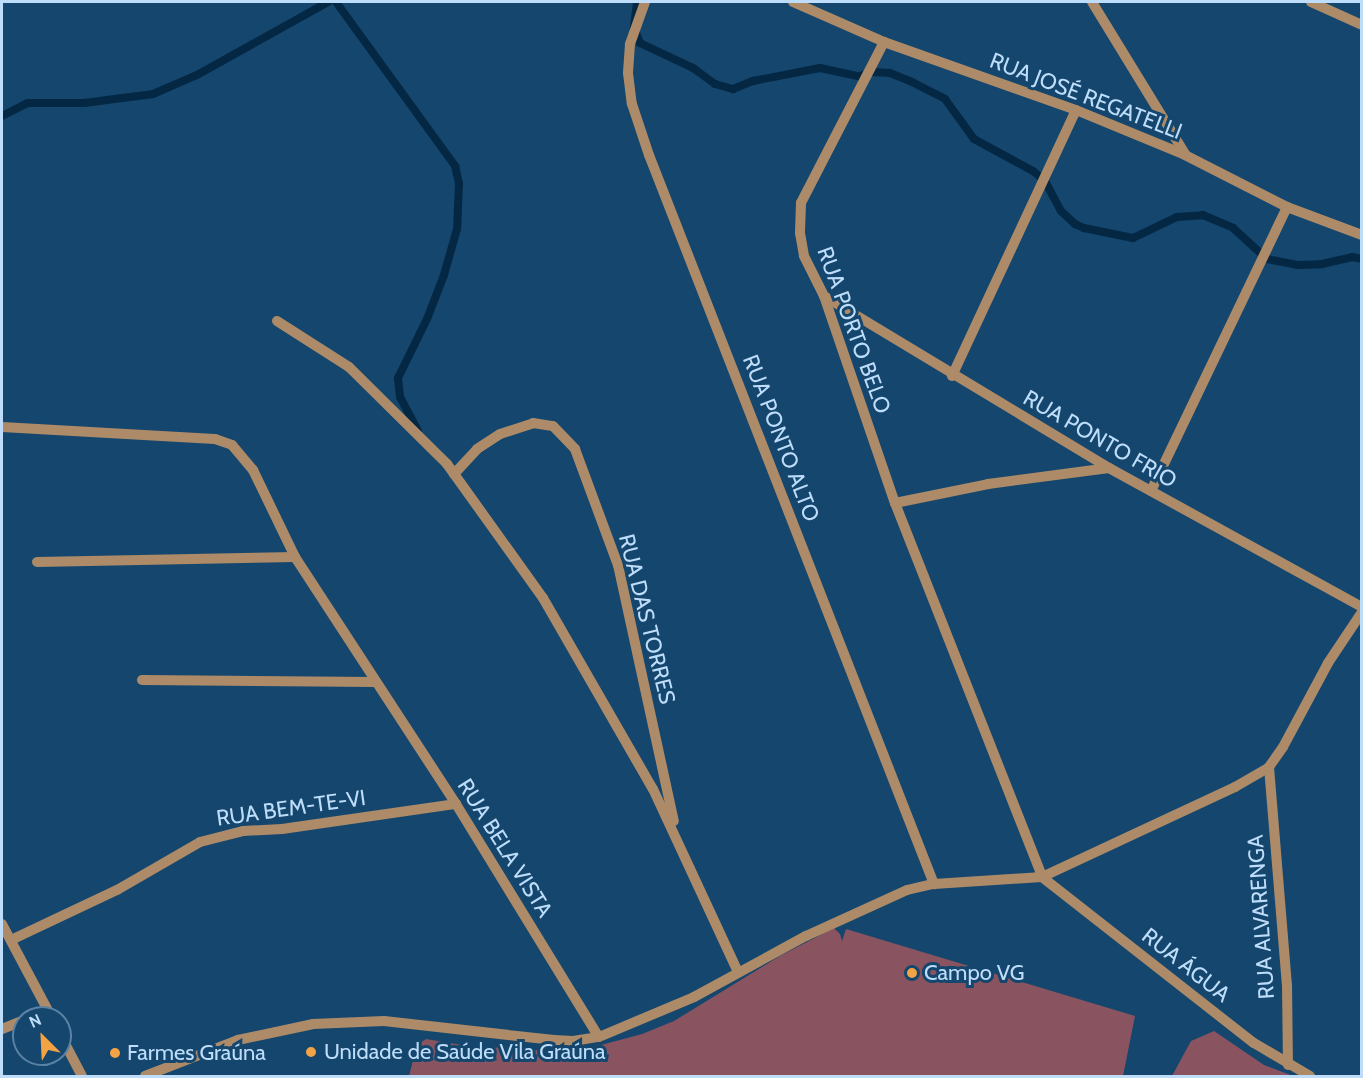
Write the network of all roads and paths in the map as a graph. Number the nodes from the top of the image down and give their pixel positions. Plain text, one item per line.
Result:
1 (645, 2) edge
2 (793, 2) edge
3 (1092, 2) edge
4 (1311, 2) edge
5 (1362, 25) edge
6 (884, 42) junction
7 (1076, 110) junction
8 (1185, 154) junction
9 (1287, 207) junction
10 (1362, 235) edge
11 (824, 296) junction
12 (277, 321) dead end
13 (952, 376) junction
14 (2, 427) edge
15 (1109, 468) junction
16 (454, 474) junction
17 (1151, 491) junction
18 (896, 503) junction
19 (295, 557) junction
20 (37, 562) dead end
21 (1362, 609) edge
22 (142, 680) dead end
23 (375, 682) junction
24 (1269, 767) junction
25 (456, 804) junction
26 (678, 840) junction
27 (1042, 877) junction
28 (934, 884) junction
29 (2, 924) edge
30 (11, 940) junction
31 (738, 972) junction
32 (45, 1006) edge
33 (598, 1037) junction
34 (72, 1057) edge
35 (1288, 1065) junction
36 (82, 1077) edge
37 (145, 1077) edge
38 (1310, 1077) edge

1 - 28 street, RUA PONTO ALTO
2 - 6 street, RUA JOSÉ REGATELLI
3 - 8 street
4 - 5 street
6 - 7 street, RUA JOSÉ REGATELLI
6 - 11 street, RUA PORTO BELO
7 - 8 street, RUA JOSÉ REGATELLI
7 - 13 street
8 - 9 street, RUA JOSÉ REGATELLI
9 - 10 street, RUA JOSÉ REGATELLI
9 - 17 street
11 - 13 street, RUA PONTO FRIO
11 - 18 street, RUA PORTO BELO
12 - 16 street, RUA DAS TORRES
13 - 15 street, RUA PONTO FRIO
14 - 19 street, RUA BELA VISTA
15 - 17 street, RUA PONTO FRIO
15 - 18 street
16 - 26 street, RUA DAS TORRES
16 - 26 street, RUA DAS TORRES
17 - 21 street, RUA PONTO FRIO
18 - 27 street, RUA PORTO BELO
19 - 20 street
19 - 23 street, RUA BELA VISTA
21 - 24 street
22 - 23 street
23 - 25 street, RUA BELA VISTA
24 - 27 street
24 - 35 street, RUA ALVARENGA
25 - 30 street, RUA BEM-TE-VI
25 - 33 street, RUA BELA VISTA
26 - 31 street, RUA DAS TORRES
27 - 28 street
27 - 35 street, RUA ÁGUA
28 - 31 street
29 - 30 street
30 - 32 street
31 - 33 street
33 - 37 street
34 - 36 street
35 - 38 street, RUA ÁGUA

